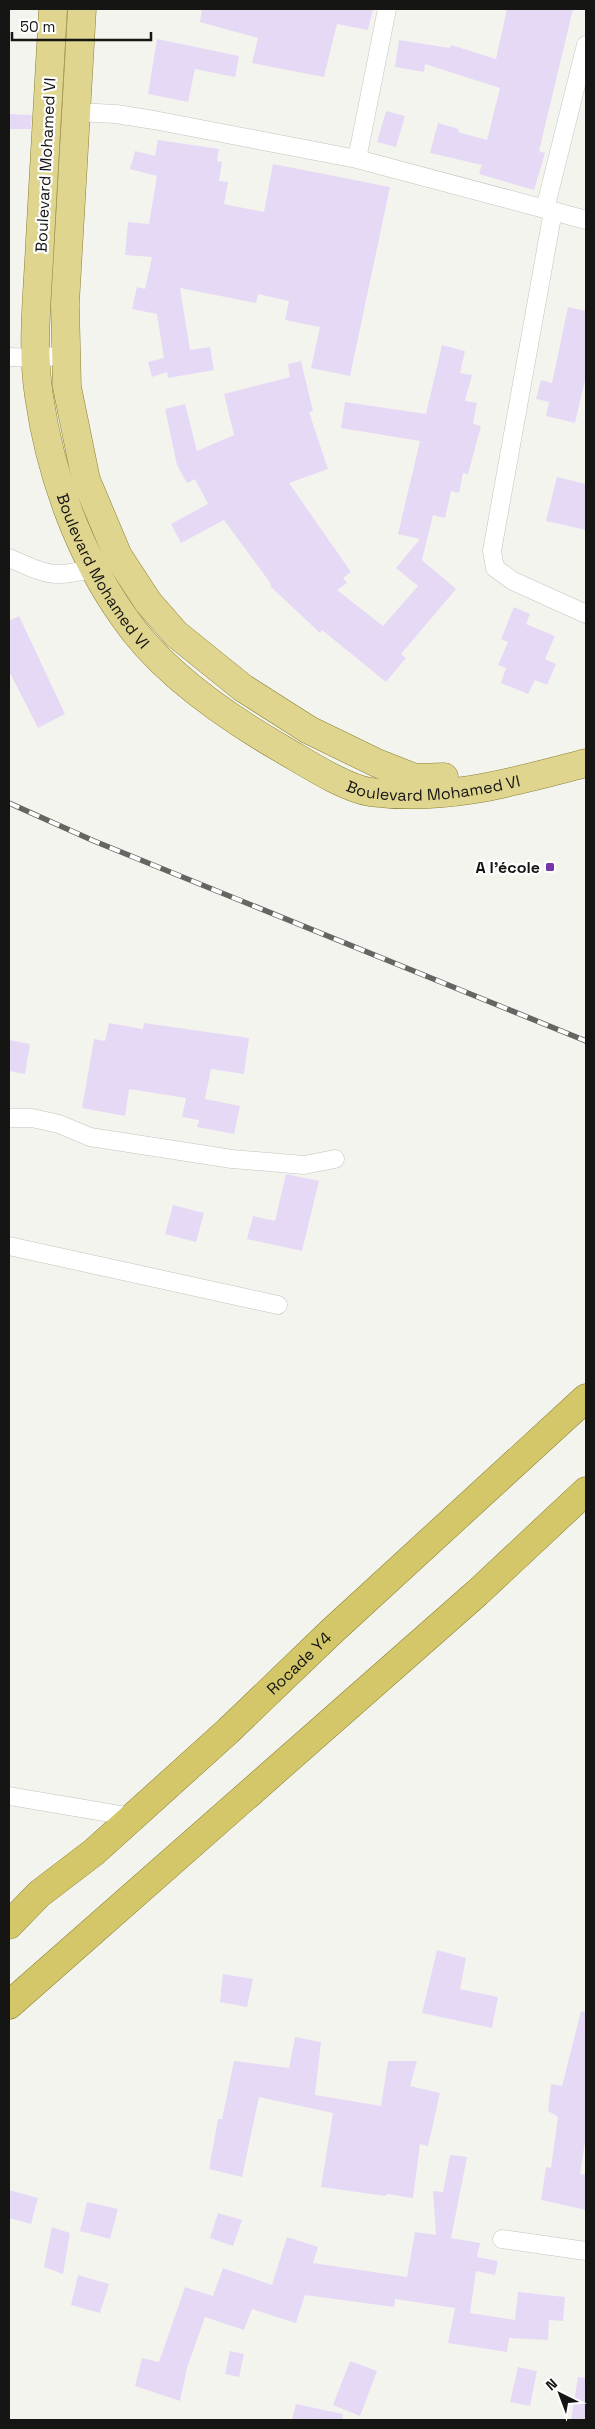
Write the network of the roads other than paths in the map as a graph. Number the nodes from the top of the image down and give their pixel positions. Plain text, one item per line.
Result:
1 (53, 9) edge
2 (82, 9) edge
3 (387, 9) edge
4 (586, 45) edge
5 (77, 112) junction
6 (357, 159) junction
7 (549, 210) junction
8 (586, 220) edge
9 (66, 355) junction
10 (9, 357) edge
11 (36, 358) junction
12 (9, 558) edge
13 (95, 568) junction
14 (586, 614) edge
15 (586, 745) edge
16 (586, 763) edge
17 (9, 1118) edge
18 (336, 1158) dead end
19 (9, 1246) edge
20 (278, 1305) dead end
21 (586, 1398) edge
22 (586, 1491) edge
23 (9, 1796) edge
24 (133, 1817) junction
25 (9, 1925) edge
26 (9, 2005) edge
27 (502, 2239) dead end
28 (586, 2251) edge

1 - 11 main road, Boulevard Mohamed VI
2 - 5 main road, Boulevard Mohamed VI
3 - 6 street
4 - 7 street
5 - 6 street
5 - 9 main road, Boulevard Mohamed VI
6 - 7 street
7 - 8 street
7 - 14 street
9 - 11 street
9 - 15 main road, Boulevard Mohamed VI
10 - 11 street
11 - 13 main road, Boulevard Mohamed VI
12 - 13 street
13 - 16 main road, Boulevard Mohamed VI
17 - 18 street
19 - 20 street
21 - 24 highway, Rocade Y4
22 - 26 highway
23 - 24 street
24 - 25 highway, Rocade Y4
27 - 28 street

